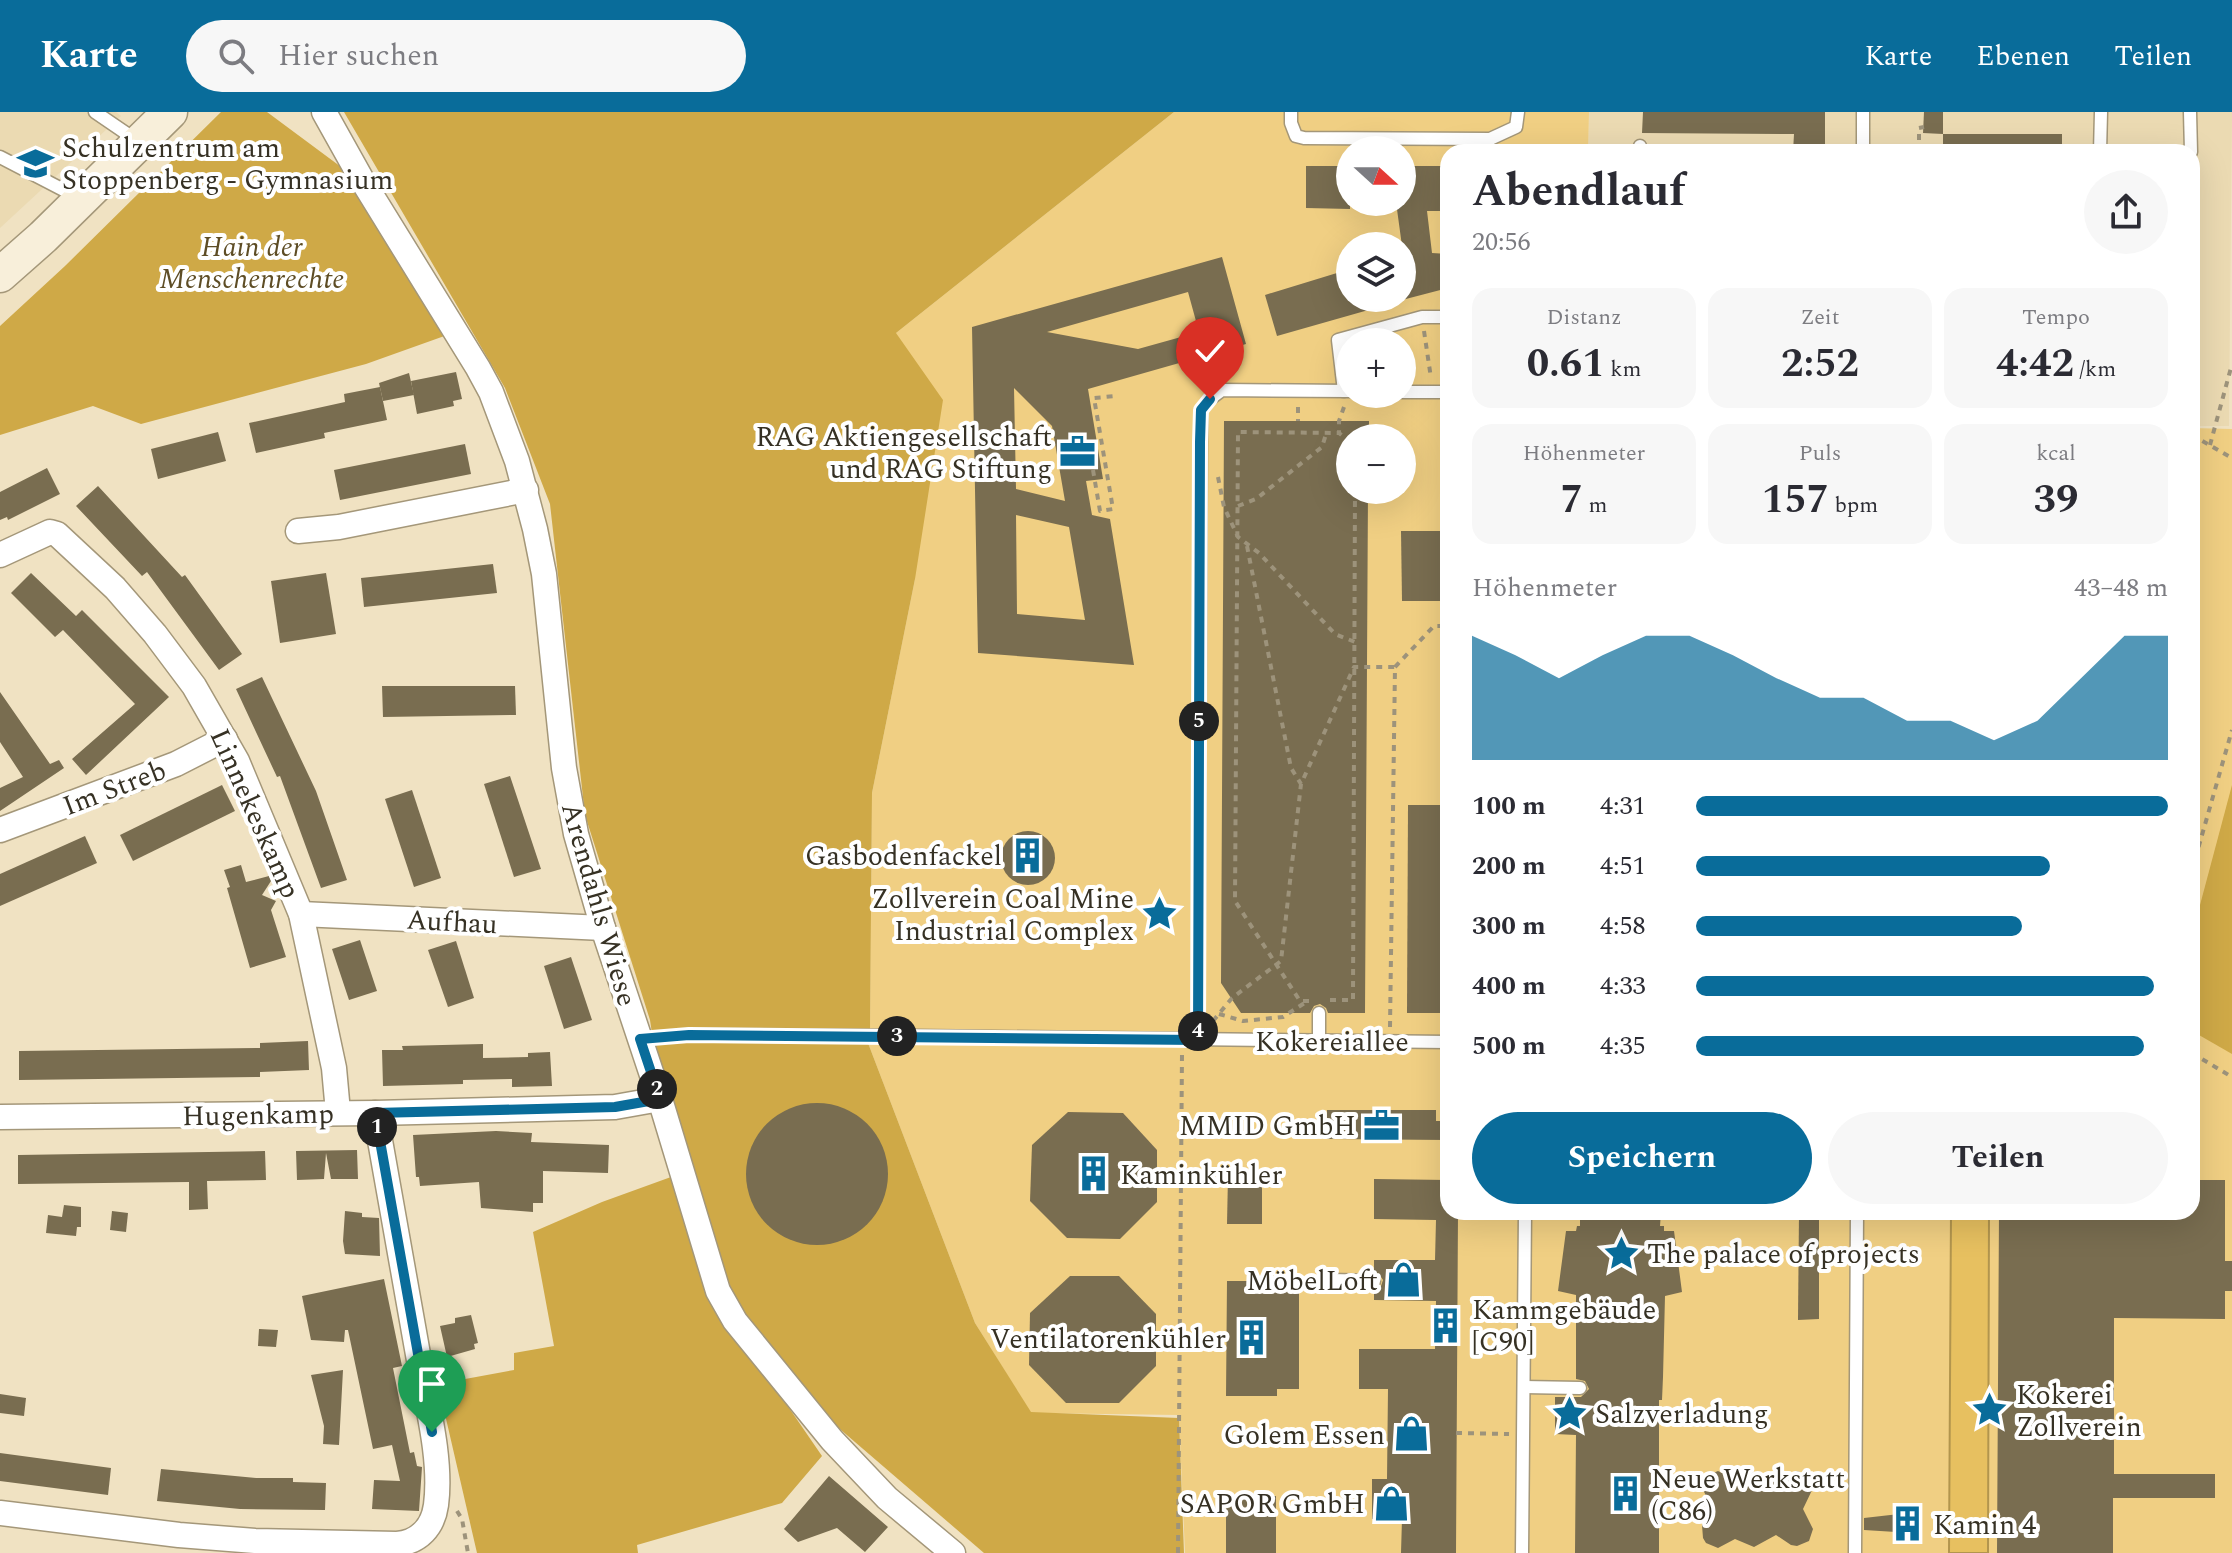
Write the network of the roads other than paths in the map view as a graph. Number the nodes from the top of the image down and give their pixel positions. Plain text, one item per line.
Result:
1 (95, 112) edge
2 (170, 112) edge
3 (324, 112) edge
4 (1291, 112) edge
5 (1518, 112) edge
6 (1863, 112) edge
7 (2101, 112) edge
8 (2190, 112) edge
9 (139, 142) junction
10 (1863, 144) edge
11 (2100, 144) edge
12 (2191, 144) edge
13 (0, 157) edge
14 (82, 200) junction
15 (0, 275) edge
16 (1440, 317) edge
17 (1382, 328) edge
18 (1336, 391) edge
19 (1416, 392) edge
20 (1440, 392) edge
21 (526, 490) junction
22 (298, 531) dead end
23 (0, 555) edge
24 (225, 739) junction
25 (0, 830) edge
26 (301, 914) junction
27 (603, 928) junction
28 (1316, 1007) road end
29 (640, 1039) junction
30 (1198, 1040) junction
31 (1319, 1042) junction
32 (1440, 1042) edge
33 (660, 1099) junction
34 (338, 1112) junction
35 (375, 1113) junction
36 (0, 1117) edge
37 (1525, 1220) edge
38 (1857, 1220) edge
39 (1332, 1280) dead end
40 (1374, 1281) dead end
41 (1524, 1387) junction
42 (1580, 1388) dead end
43 (0, 1513) edge
44 (953, 1553) edge
45 (1522, 1553) edge
46 (1855, 1553) edge

1 - 9 lane
2 - 9 main road
3 - 21 street, Arendahls Wiese
4 - 5 lane
6 - 10 lane
7 - 11 lane
8 - 12 lane
9 - 14 main road
13 - 14 lane
14 - 15 main road
16 - 17 lane
18 - 30 lane
19 - 20 lane
21 - 22 street
21 - 27 street, Arendahls Wiese
23 - 24 street, Linnekeskamp
24 - 25 street, Im Streb
24 - 26 street, Linnekeskamp
26 - 27 street, Aufhau
26 - 34 street, Linnekeskamp
27 - 29 street, Arendahls Wiese
28 - 31 lane
29 - 30 lane, Kokereiallee
29 - 33 street, Arendahls Wiese
30 - 31 lane, Kokereiallee
31 - 32 lane, Kokereiallee
33 - 35 street, Hugenkamp
33 - 44 street, Arendahls Wiese
34 - 35 street, Hugenkamp
34 - 36 street, Hugenkamp
35 - 43 street
37 - 41 lane
38 - 46 lane
39 - 40 lane
41 - 42 lane
41 - 45 lane

